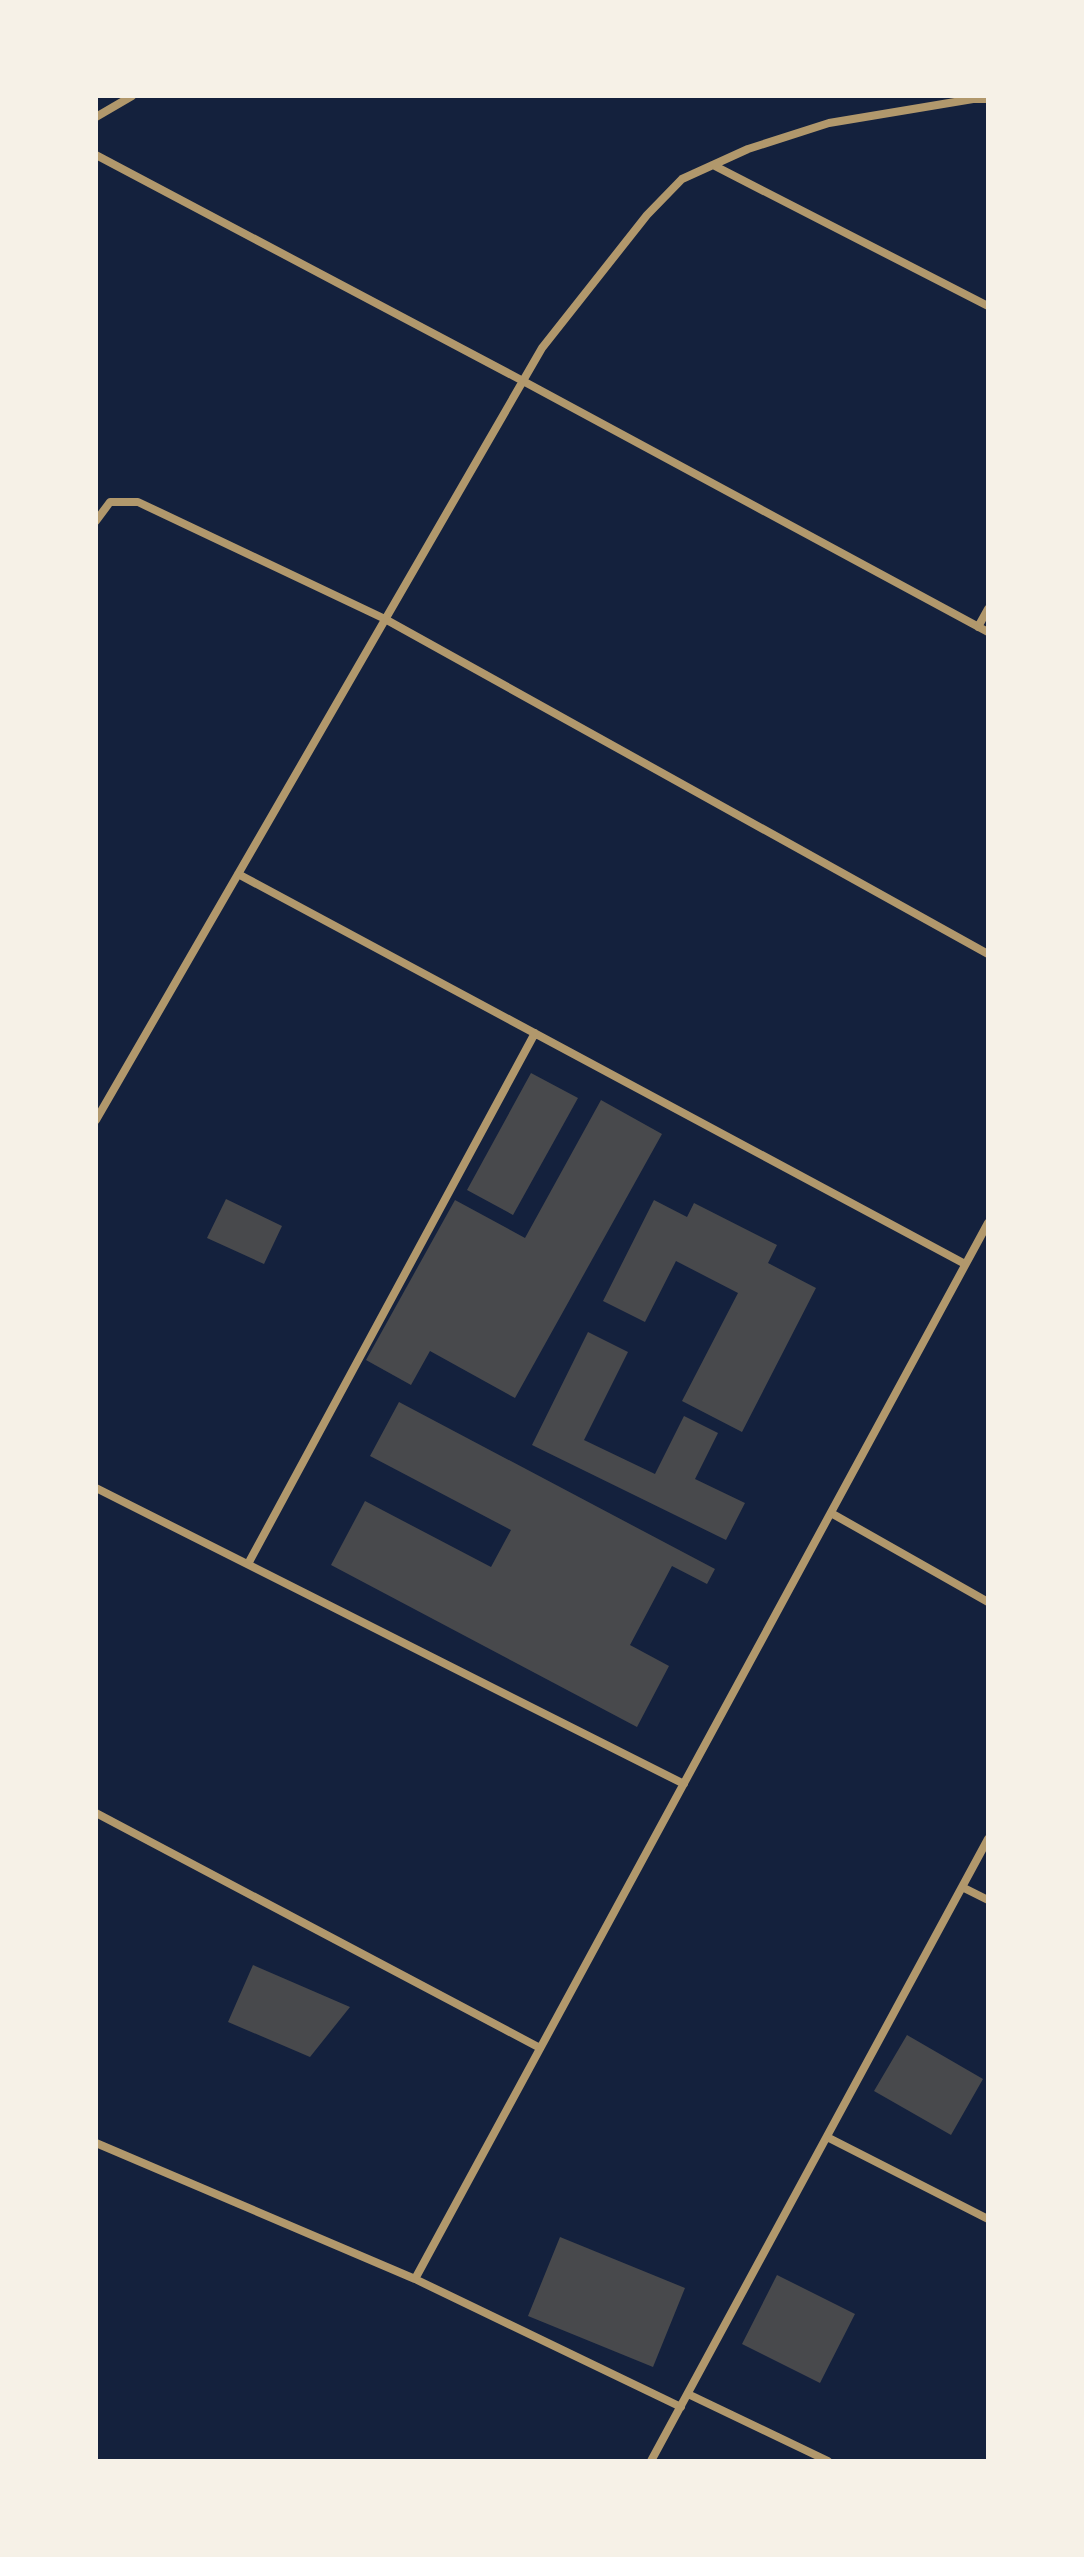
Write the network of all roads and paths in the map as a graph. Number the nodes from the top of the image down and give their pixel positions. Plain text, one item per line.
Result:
1 (132, 96) edge
2 (988, 99) edge
3 (96, 117) edge
4 (96, 155) edge
5 (713, 165) junction
6 (988, 306) edge
7 (523, 381) junction
8 (96, 521) edge
9 (988, 609) edge
10 (385, 619) junction
11 (978, 627) junction
12 (988, 632) edge
13 (238, 874) junction
14 (988, 954) edge
15 (535, 1033) junction
16 (96, 1120) edge
17 (988, 1223) edge
18 (965, 1264) junction
19 (96, 1488) edge
20 (831, 1513) junction
21 (248, 1564) junction
22 (988, 1602) edge
23 (684, 1784) junction
24 (96, 1813) edge
25 (988, 1839) edge
26 (962, 1887) junction
27 (988, 1900) edge
28 (540, 2048) junction
29 (827, 2137) junction
30 (96, 2143) edge
31 (988, 2219) edge
32 (415, 2279) junction
33 (688, 2394) junction
34 (681, 2407) junction
35 (651, 2461) edge
36 (828, 2461) edge

1 - 3 street
2 - 5 street
4 - 7 street
5 - 6 street
5 - 7 street
7 - 10 street
7 - 11 street
8 - 10 street
9 - 11 street
10 - 13 street
10 - 14 street
11 - 12 street
13 - 15 street
13 - 16 street
15 - 18 street
15 - 21 street
17 - 18 street
18 - 20 street
19 - 21 street
20 - 22 street
20 - 23 street
21 - 23 street
23 - 28 street
24 - 28 street
25 - 26 street
26 - 27 street
26 - 29 street
28 - 32 street
29 - 31 street
29 - 33 street
30 - 32 street
32 - 34 street
33 - 34 street
33 - 36 street
34 - 35 street

